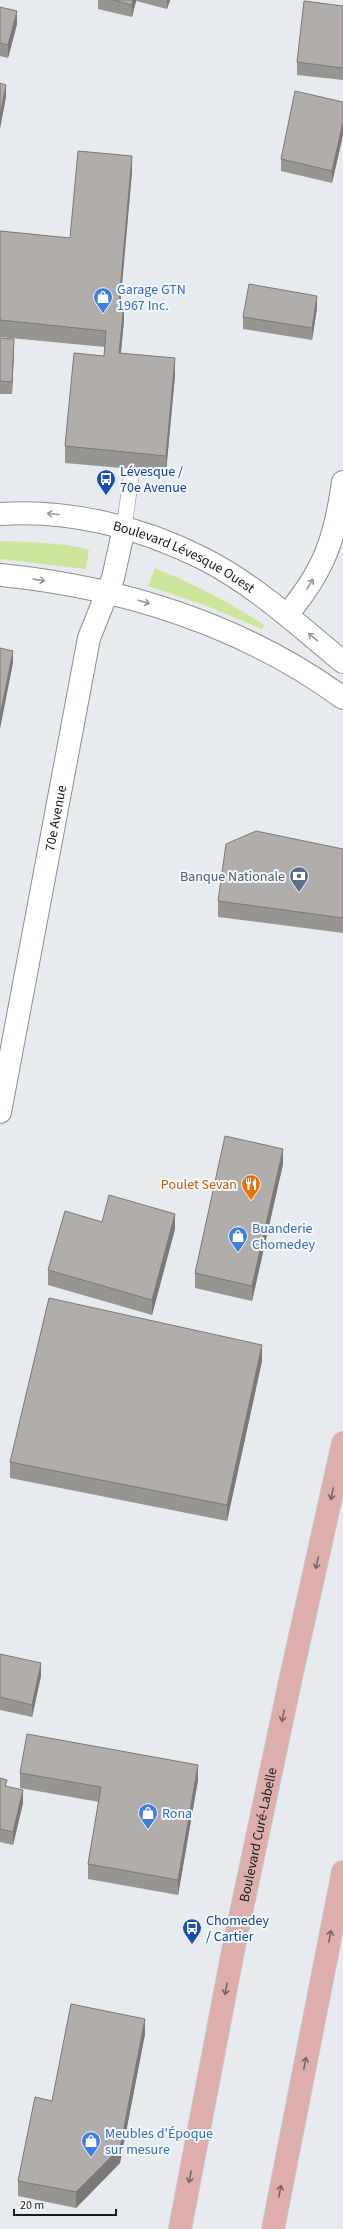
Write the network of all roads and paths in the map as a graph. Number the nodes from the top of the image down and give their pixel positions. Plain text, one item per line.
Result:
1 (132, 470) edge
2 (343, 482) edge
3 (0, 514) edge
4 (124, 528) junction
5 (0, 575) edge
6 (106, 593) junction
7 (286, 615) junction
8 (343, 662) edge
9 (343, 698) edge
10 (0, 1112) edge
11 (343, 1442) edge
12 (343, 1872) edge
13 (180, 2229) edge
14 (273, 2229) edge

1 - 4 lane
7 -> 2 street
4 -> 3 street, Boulevard Lévesque Ouest
4 - 6 street, 70e Avenue
4 - 7 street, Boulevard Lévesque Ouest
5 -> 6 street
6 -> 9 street
6 - 10 street, 70e Avenue
8 -> 7 street, Boulevard Lévesque Ouest
11 -> 13 main road, Boulevard Curé-Labelle
14 -> 12 main road

